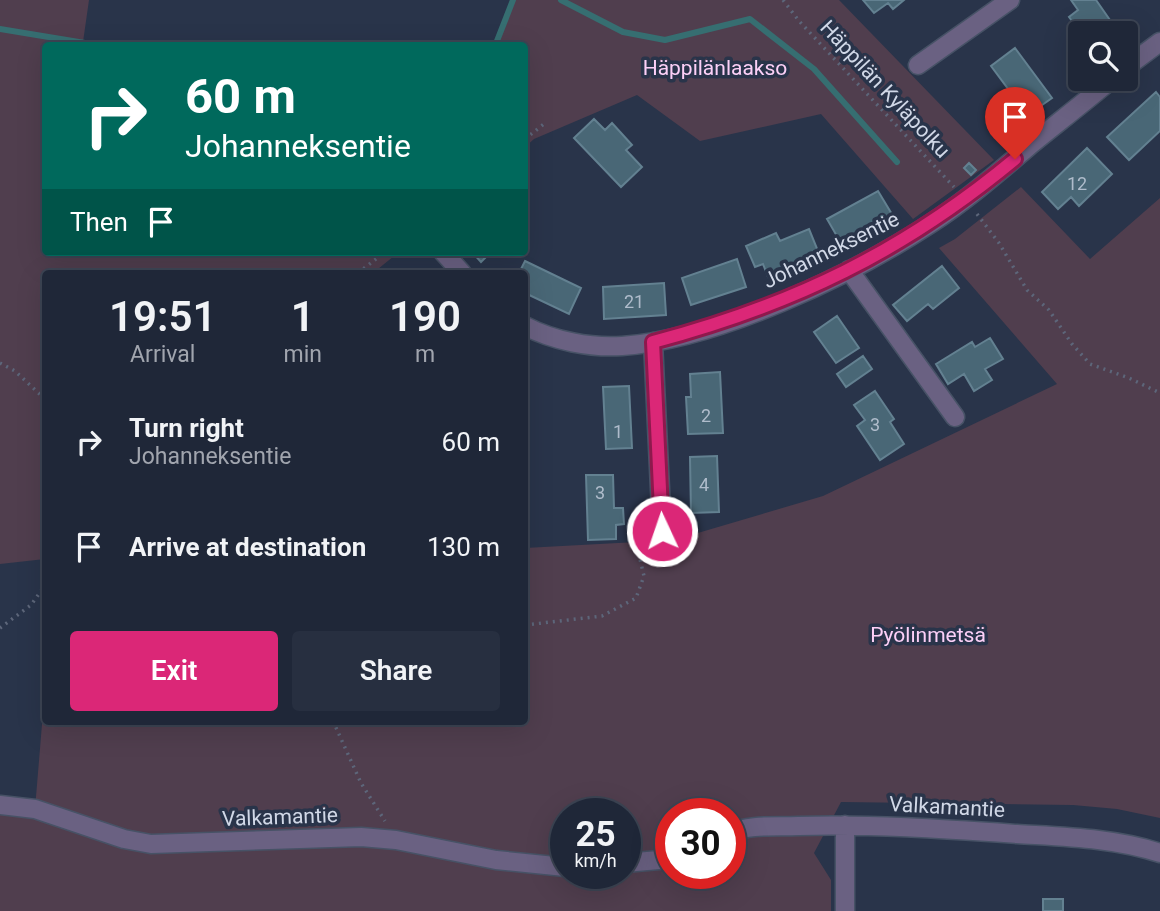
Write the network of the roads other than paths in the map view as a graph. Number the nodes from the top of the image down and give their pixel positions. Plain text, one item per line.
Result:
1 (1010, 0) edge
2 (1160, 42) edge
3 (1138, 58) edge
4 (918, 65) dead end
5 (1097, 91) edge
6 (447, 256) edge
7 (459, 270) edge
8 (849, 270) junction
9 (528, 328) edge
10 (653, 342) junction
11 (955, 417) dead end
12 (662, 531) dead end
13 (0, 805) edge
14 (845, 825) junction
15 (746, 828) edge
16 (1160, 853) edge
17 (550, 865) edge
18 (845, 911) edge

1 - 4 street
2 - 3 street
5 - 8 street, Johanneksentie
6 - 7 street
8 - 10 street, Johanneksentie
8 - 11 street
9 - 10 street, Johanneksentie
10 - 12 street
13 - 17 street, Valkamantie
14 - 15 street, Valkamantie
14 - 16 street, Valkamantie
14 - 18 street

